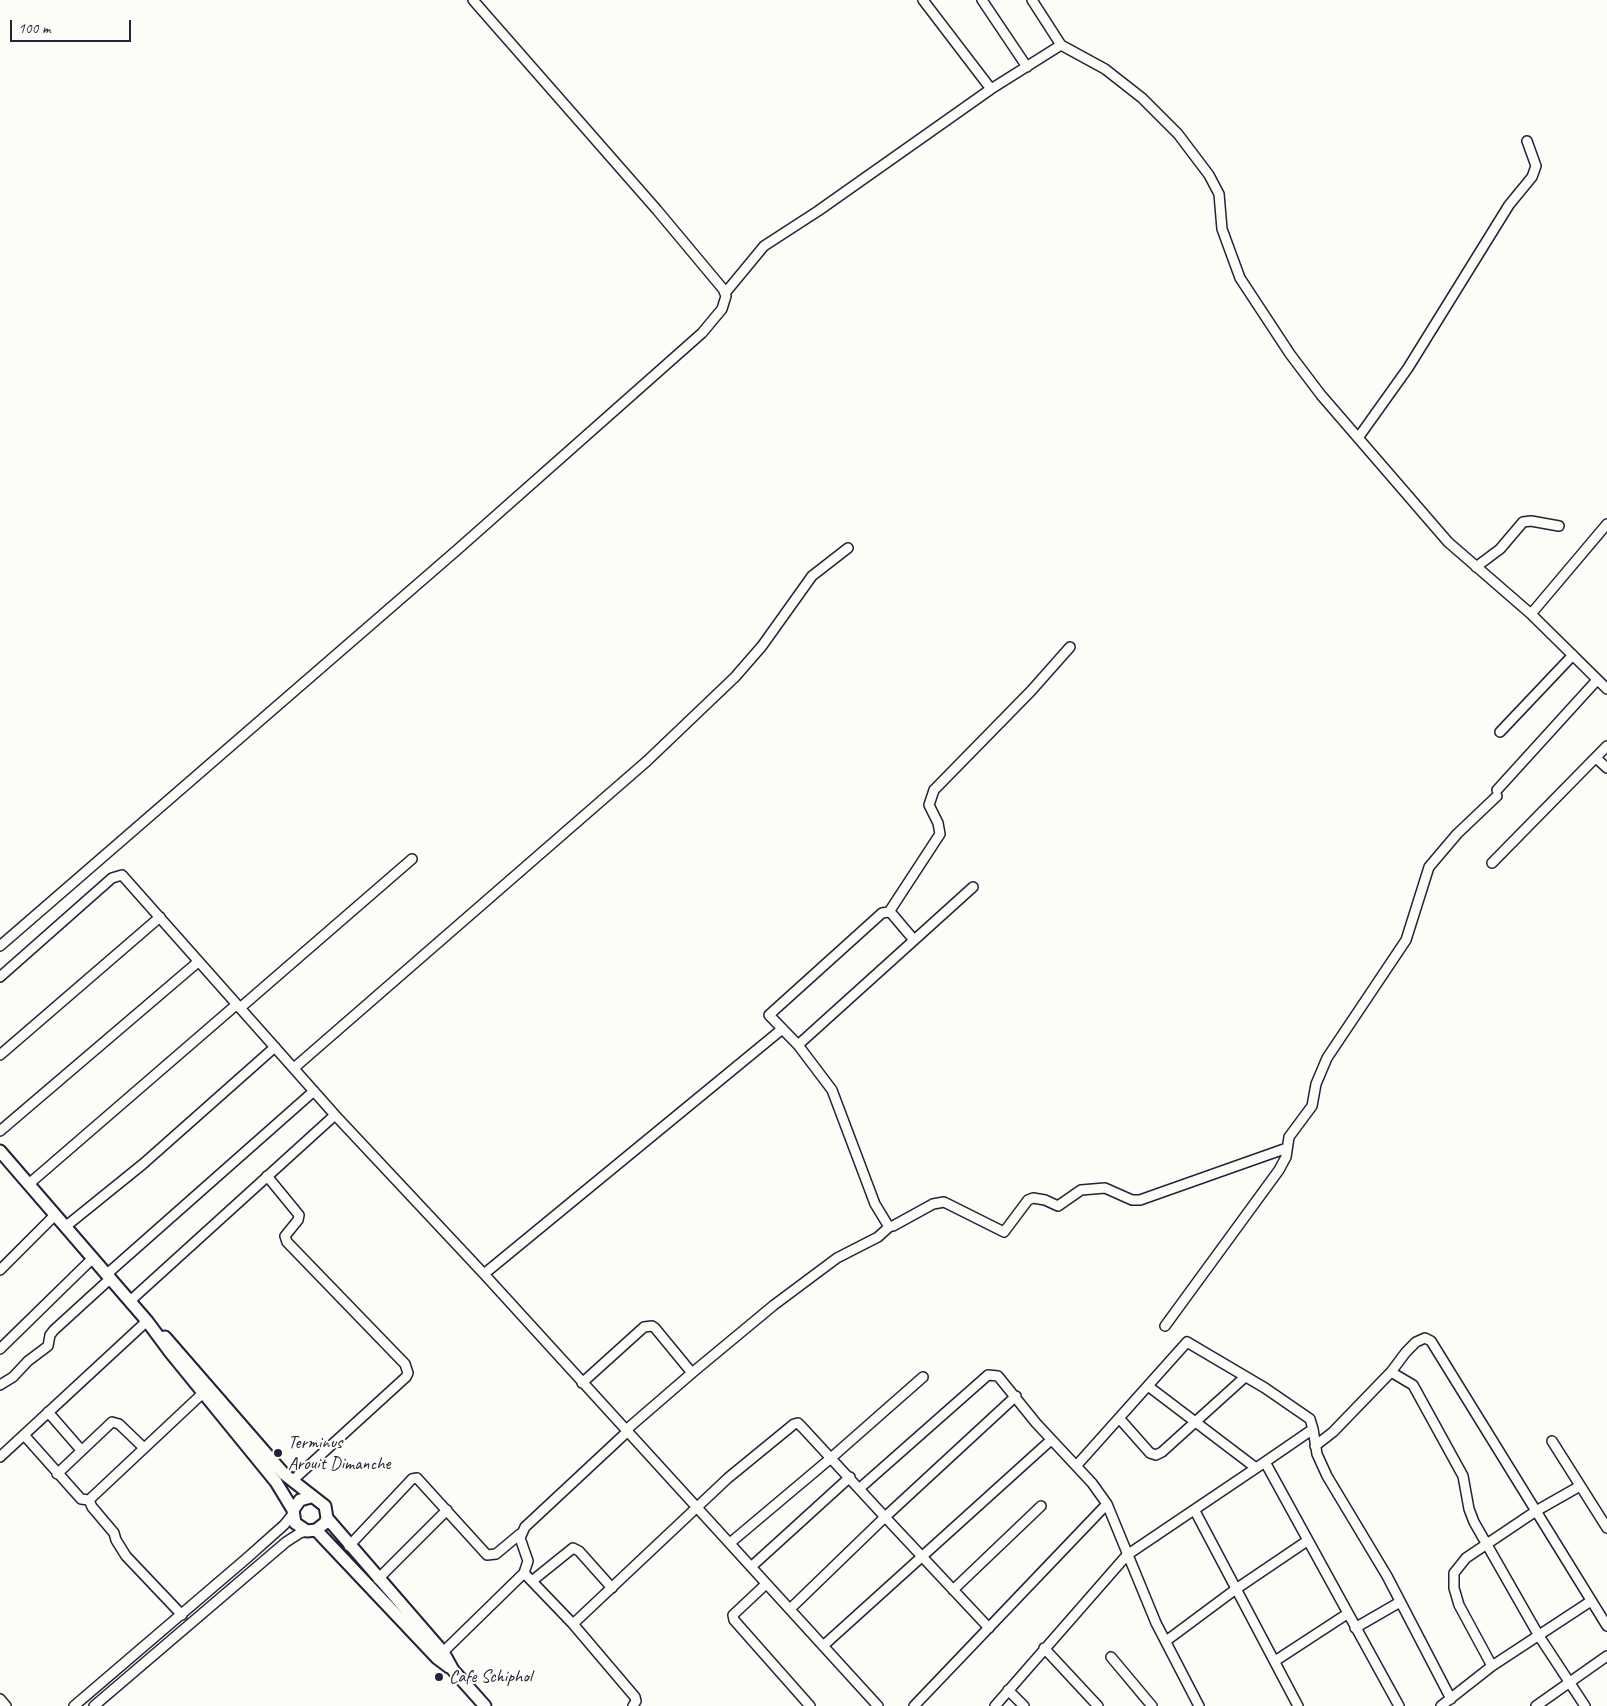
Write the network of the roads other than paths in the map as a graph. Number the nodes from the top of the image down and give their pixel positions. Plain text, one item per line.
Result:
1 (474, 0) edge
2 (923, 0) edge
3 (982, 0) edge
4 (1032, 0) edge
5 (1061, 45) junction
6 (1027, 67) junction
7 (991, 89) junction
8 (1527, 141) dead end
9 (726, 292) junction
10 (1358, 438) junction
11 (1607, 524) edge
12 (1559, 526) dead end
13 (848, 548) dead end
14 (1476, 567) junction
15 (1531, 614) junction
16 (1070, 646) dead end
17 (1573, 655) junction
18 (1598, 680) junction
19 (1607, 689) edge
20 (1500, 732) dead end
21 (1607, 746) edge
22 (1596, 758) junction
23 (1607, 768) edge
24 (412, 859) dead end
25 (1492, 863) dead end
26 (974, 886) dead end
27 (889, 912) junction
28 (160, 918) junction
29 (914, 940) junction
30 (0, 946) edge
31 (198, 962) junction
32 (0, 977) edge
33 (238, 1006) junction
34 (781, 1030) junction
35 (798, 1046) junction
36 (275, 1047) junction
37 (0, 1055) edge
38 (294, 1068) junction
39 (314, 1091) junction
40 (335, 1115) junction
41 (0, 1131) edge
42 (1287, 1148) junction
43 (0, 1151) edge
44 (267, 1176) junction
45 (30, 1183) junction
46 (55, 1215) junction
47 (65, 1227) junction
48 (889, 1227) junction
49 (94, 1258) junction
50 (0, 1270) edge
51 (484, 1274) junction
52 (109, 1276) junction
53 (130, 1301) junction
54 (147, 1321) junction
55 (1165, 1326) dead end
56 (0, 1349) edge
57 (1391, 1372) junction
58 (692, 1373) junction
59 (923, 1377) dead end
60 (1245, 1377) junction
61 (582, 1383) junction
62 (0, 1385) edge
63 (1148, 1386) junction
64 (203, 1393) junction
65 (1016, 1396) junction
66 (48, 1412) junction
67 (1120, 1418) junction
68 (1196, 1422) junction
69 (1313, 1429) junction
70 (627, 1431) junction
71 (24, 1435) junction
72 (1051, 1440) junction
73 (1552, 1441) dead end
74 (1315, 1446) junction
75 (144, 1448) junction
76 (81, 1450) junction
77 (0, 1457) edge
78 (831, 1458) junction
79 (1265, 1462) junction
80 (1077, 1465) junction
81 (1256, 1468) junction
82 (57, 1474) junction
83 (850, 1477) junction
84 (292, 1481) junction
85 (1580, 1486) junction
86 (860, 1488) junction
87 (312, 1497) junction
88 (89, 1500) junction
89 (1107, 1504) junction
90 (1041, 1506) dead end
91 (698, 1508) junction
92 (447, 1510) junction
93 (1195, 1511) junction
94 (1536, 1511) junction
95 (293, 1512) junction
96 (885, 1517) junction
97 (327, 1518) junction
98 (1607, 1528) edge
99 (312, 1531) junction
100 (520, 1534) junction
101 (1308, 1541) junction
102 (730, 1543) junction
103 (1488, 1545) junction
104 (349, 1546) junction
105 (1126, 1555) junction
106 (921, 1557) junction
107 (751, 1567) junction
108 (524, 1573) junction
109 (378, 1579) junction
110 (532, 1581) junction
111 (766, 1584) junction
112 (612, 1588) junction
113 (1236, 1589) junction
114 (953, 1590) junction
115 (1591, 1601) junction
116 (1400, 1602) junction
117 (790, 1609) junction
118 (1347, 1614) junction
119 (182, 1615) junction
120 (572, 1624) junction
121 (1607, 1626) edge
122 (989, 1628) junction
123 (1355, 1628) junction
124 (1539, 1636) junction
125 (1166, 1641) junction
126 (823, 1646) junction
127 (1044, 1648) junction
128 (440, 1655) junction
129 (1607, 1656) edge
130 (1111, 1657) dead end
131 (1275, 1662) junction
132 (1492, 1666) junction
133 (1570, 1684) junction
134 (1008, 1690) junction
135 (1451, 1698) junction
136 (0, 1699) edge
137 (6, 1706) edge
138 (74, 1706) edge
139 (94, 1706) edge
140 (485, 1706) edge
141 (633, 1706) edge
142 (810, 1706) edge
143 (878, 1706) edge
144 (914, 1706) edge
145 (995, 1706) edge
146 (1024, 1706) edge
147 (1098, 1706) edge
148 (1152, 1706) edge
149 (1199, 1706) edge
150 (1298, 1706) edge
151 (1399, 1706) edge
152 (1442, 1706) edge
153 (1536, 1706) edge
154 (1585, 1706) edge

1 - 9 street
2 - 7 street
3 - 6 street
4 - 5 street
5 - 6 street
5 - 10 street
6 - 7 street
7 - 9 street
8 - 10 street
9 - 30 street
10 - 14 street
11 - 15 street
12 - 14 street
13 - 38 street
14 - 15 street
15 - 17 street
16 - 27 street
17 - 18 street
17 - 20 street
18 - 19 street
18 - 42 street
21 - 22 street
22 - 23 street
22 - 25 street
24 - 33 street
26 - 29 street
27 - 29 street
27 - 34 street
28 - 31 street
28 - 32 street
28 - 37 street
29 - 35 street
31 - 33 street
31 - 41 street
33 - 36 street
33 - 45 street
34 - 35 street
34 - 51 street
35 - 48 street
36 - 38 street
36 - 47 street
38 - 39 street
39 - 40 street
39 - 52 street
40 - 44 street
40 - 51 street
42 - 48 street
42 - 55 street
43 - 45 main road
44 - 53 street
44 - 84 street
45 - 46 main road
46 - 47 main road
46 - 50 street
47 - 49 main road
48 - 58 street
49 - 52 main road
49 - 56 street
51 - 61 street
52 - 53 main road
52 - 62 street
53 - 54 main road
54 - 64 main road
54 - 66 street
54 - 84 main road
57 - 74 street
57 - 94 street
57 - 103 street
58 - 61 street
58 - 70 street
59 - 78 street
60 - 63 street
60 - 68 street
60 - 69 street
61 - 70 street
63 - 67 street
63 - 68 street
64 - 75 street
64 - 95 main road
65 - 72 street
65 - 86 street
65 - 96 street
66 - 71 street
66 - 76 street
67 - 68 street
67 - 80 street
68 - 81 street
69 - 74 street
69 - 79 street
70 - 91 street
70 - 100 street
71 - 77 street
71 - 82 street
72 - 80 street
72 - 106 street
73 - 85 street
74 - 116 street
75 - 76 street
75 - 88 street
76 - 82 street
78 - 83 street
78 - 91 street
78 - 102 street
79 - 81 street
79 - 101 street
80 - 89 street
81 - 93 street
82 - 88 street
83 - 86 street
83 - 107 street
84 - 87 main road
85 - 94 street
85 - 98 street
86 - 96 street
87 - 95 main road
87 - 97 main road
88 - 119 street
89 - 105 street
89 - 122 street
90 - 114 street
91 - 102 street
91 - 112 street
92 - 100 street
92 - 104 street
92 - 109 street
93 - 105 street
93 - 113 street
94 - 103 street
94 - 115 street
95 - 99 main road
95 - 119 street
96 - 106 street
96 - 117 street
97 - 99 main road
97 - 104 main road
99 - 128 main road
99 - 139 street
100 - 108 street
101 - 113 street
101 - 118 street
102 - 107 street
103 - 124 street
103 - 132 street
104 - 109 main road
105 - 125 street
105 - 127 street
106 - 114 street
106 - 126 street
107 - 111 street
108 - 110 street
108 - 128 street
109 - 128 main road
110 - 112 street
110 - 120 street
111 - 117 street
111 - 142 street
112 - 120 street
113 - 125 street
113 - 131 street
114 - 122 street
115 - 121 street
115 - 124 street
116 - 123 street
116 - 135 street
117 - 126 street
118 - 123 street
118 - 131 street
119 - 138 street
120 - 141 street
122 - 144 street
123 - 151 street
124 - 132 street
124 - 133 street
125 - 149 street
126 - 143 street
127 - 134 street
127 - 147 street
128 - 140 main road
129 - 133 street
130 - 148 street
131 - 150 street
132 - 135 street
133 - 153 street
133 - 154 street
134 - 145 street
134 - 146 street
135 - 152 street
136 - 137 street

